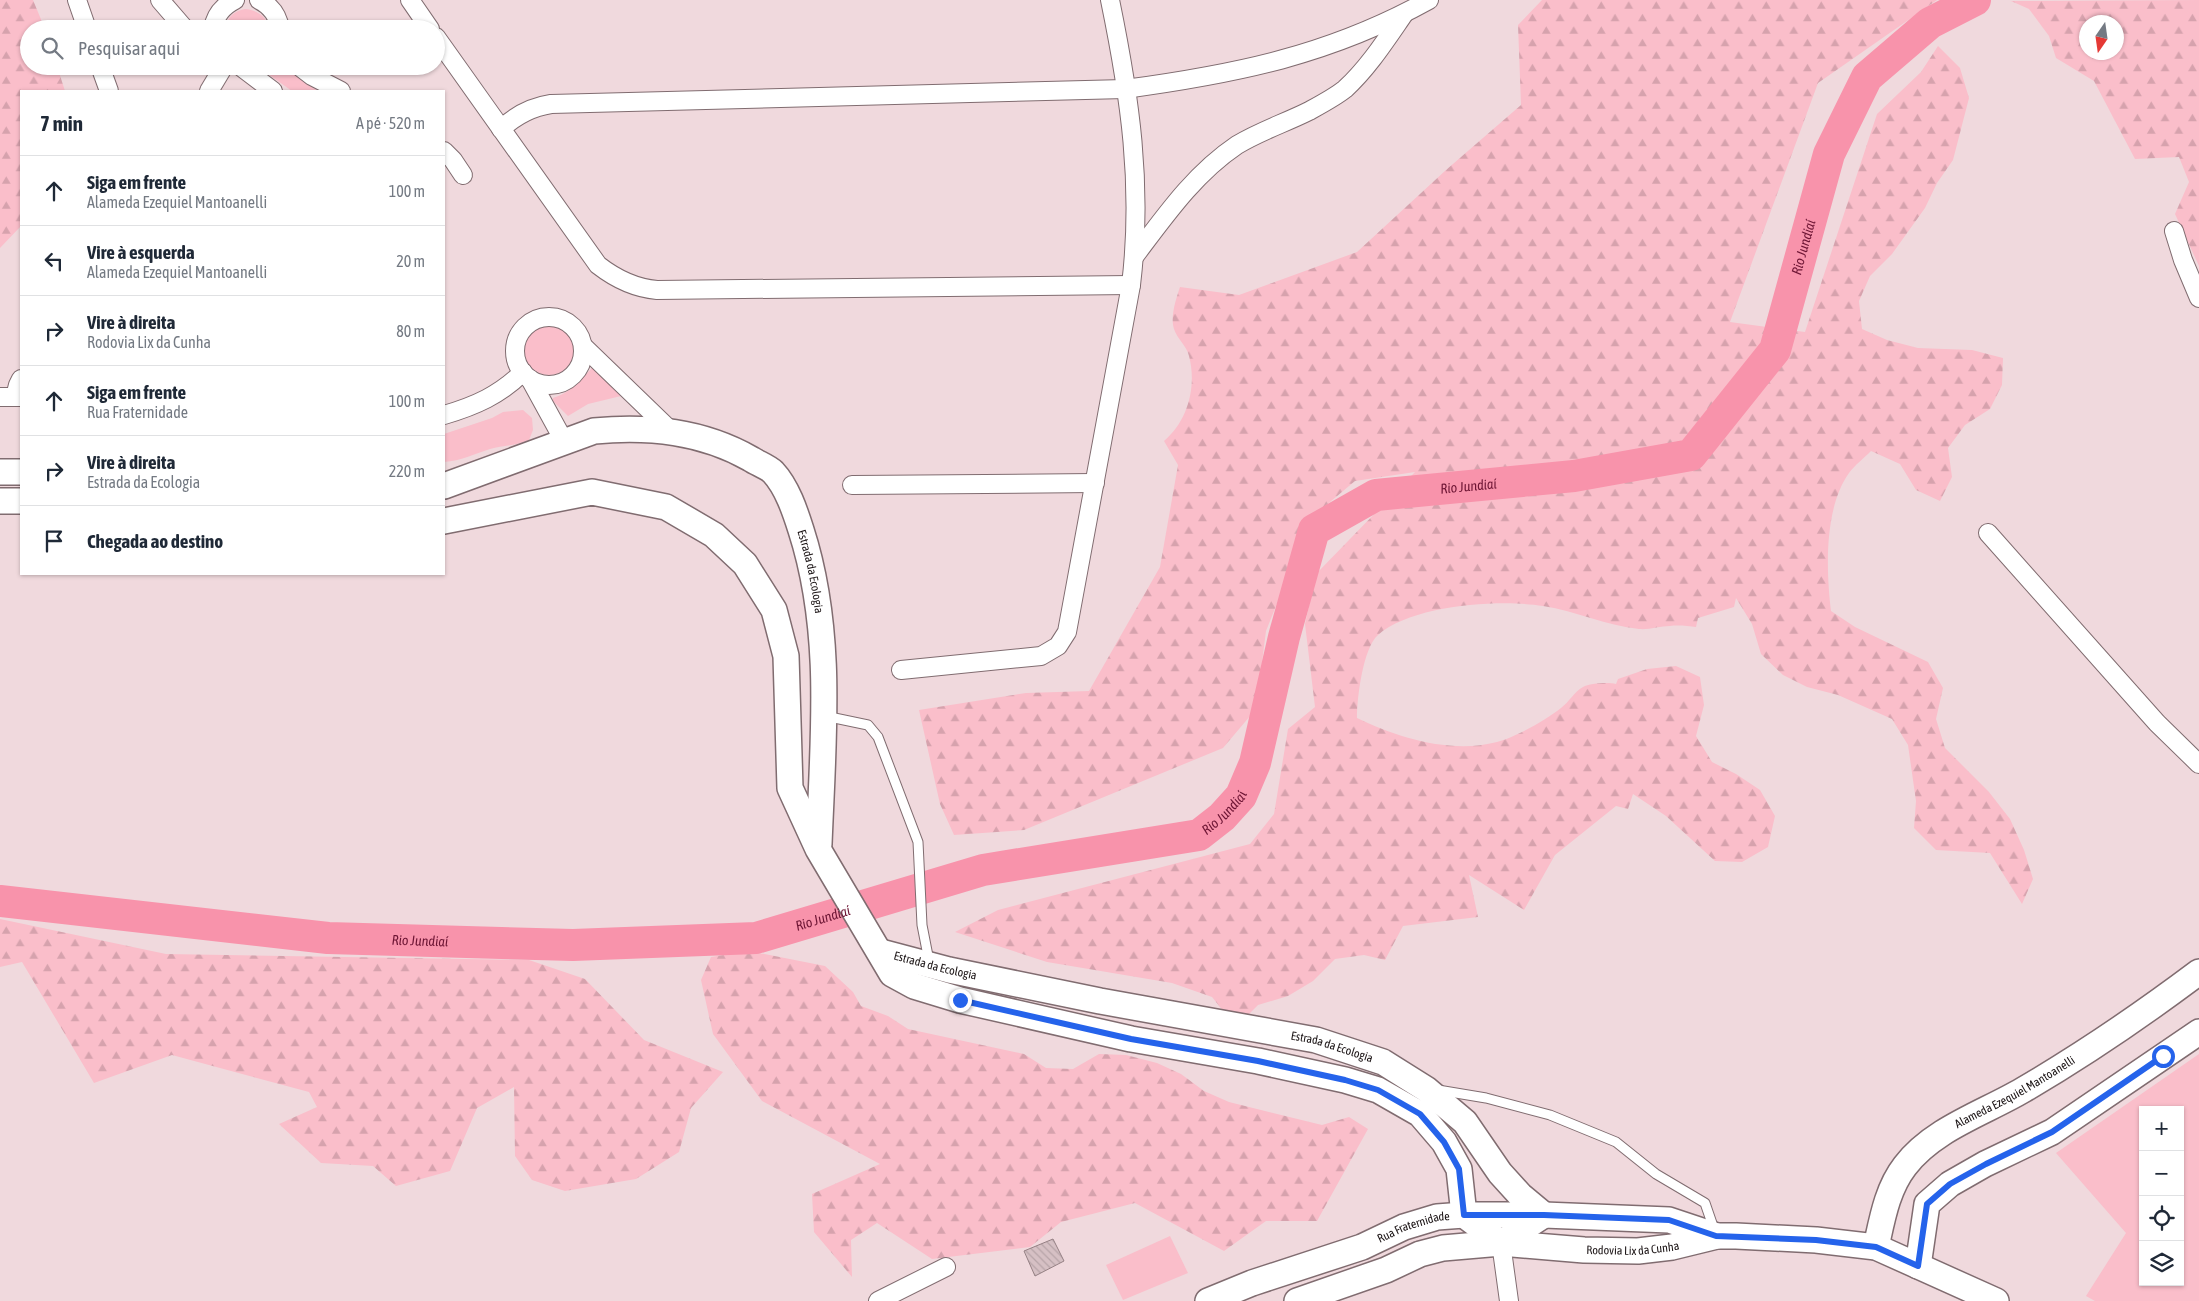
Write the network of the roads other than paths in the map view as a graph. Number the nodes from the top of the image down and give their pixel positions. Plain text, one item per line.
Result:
1 (77, 0) edge
2 (160, 0) edge
3 (410, 0) edge
4 (1110, 0) edge
5 (1429, 0) edge
6 (228, 1) edge
7 (264, 1) edge
8 (1404, 14) junction
9 (84, 20) edge
10 (177, 20) edge
11 (215, 20) edge
12 (278, 20) edge
13 (424, 20) edge
14 (445, 50) edge
15 (103, 75) edge
16 (219, 75) edge
17 (252, 75) edge
18 (311, 75) edge
19 (1125, 89) junction
20 (109, 90) edge
21 (210, 90) edge
22 (272, 90) edge
23 (339, 90) edge
24 (501, 129) junction
25 (445, 152) edge
26 (463, 175) dead end
27 (2174, 231) dead end
28 (1134, 257) junction
29 (1131, 286) junction
30 (2199, 298) edge
31 (584, 347) junction
32 (526, 375) junction
33 (20, 381) edge
34 (12, 397) edge
35 (445, 415) edge
36 (671, 431) junction
37 (564, 441) junction
38 (0, 472) edge
39 (20, 472) edge
40 (1095, 483) junction
41 (852, 485) dead end
42 (445, 486) edge
43 (0, 501) edge
44 (20, 501) edge
45 (445, 521) edge
46 (1988, 533) dead end
47 (901, 670) dead end
48 (824, 716) junction
49 (2199, 764) edge
50 (818, 849) junction
51 (2199, 972) edge
52 (933, 978) junction
53 (2199, 1032) edge
54 (1426, 1088) junction
55 (1464, 1215) junction
56 (1544, 1215) junction
57 (1716, 1236) junction
58 (1501, 1243) junction
59 (1876, 1247) junction
60 (1918, 1266) junction
61 (946, 1267) dead end
62 (878, 1301) edge
63 (1208, 1301) edge
64 (1297, 1301) edge
65 (1509, 1301) edge
66 (1996, 1301) edge

1 - 9 street
2 - 10 street
3 - 13 street
4 - 19 street
5 - 8 street
6 - 11 street
7 - 12 street
8 - 19 street
8 - 28 street
14 - 24 street
15 - 20 street
16 - 21 street
17 - 22 street
18 - 23 street
19 - 24 street
19 - 28 street
24 - 29 street
25 - 26 street
27 - 30 street
28 - 29 street
29 - 40 street
31 - 32 street
31 - 32 street
31 - 36 street
32 - 35 street
32 - 37 street
33 - 34 street
36 - 37 street, Estrada da Ecologia
36 - 48 street, Estrada da Ecologia
37 - 42 street, Estrada da Ecologia
38 - 39 street
40 - 41 street
40 - 47 street
43 - 44 street
45 - 50 street
46 - 49 street
48 - 50 street, Estrada da Ecologia
48 - 52 lane
50 - 52 street, Estrada da Ecologia
51 - 59 street, Alameda Ezequiel Mantoanelli
52 - 54 street, Estrada da Ecologia
52 - 55 street, Estrada da Ecologia
53 - 60 street
54 - 56 street, Estrada da Ecologia
54 - 57 lane
55 - 56 street, Rua Fraternidade
55 - 58 street
55 - 63 street, Rua Fraternidade
56 - 57 street, Rua Fraternidade
56 - 58 street
57 - 58 street, Rodovia Lix da Cunha
57 - 59 street, Rodovia Lix da Cunha
58 - 64 street, Rodovia Lix da Cunha
58 - 65 street
59 - 60 street, Rodovia Lix da Cunha
60 - 66 street, Rodovia Lix da Cunha
61 - 62 street

